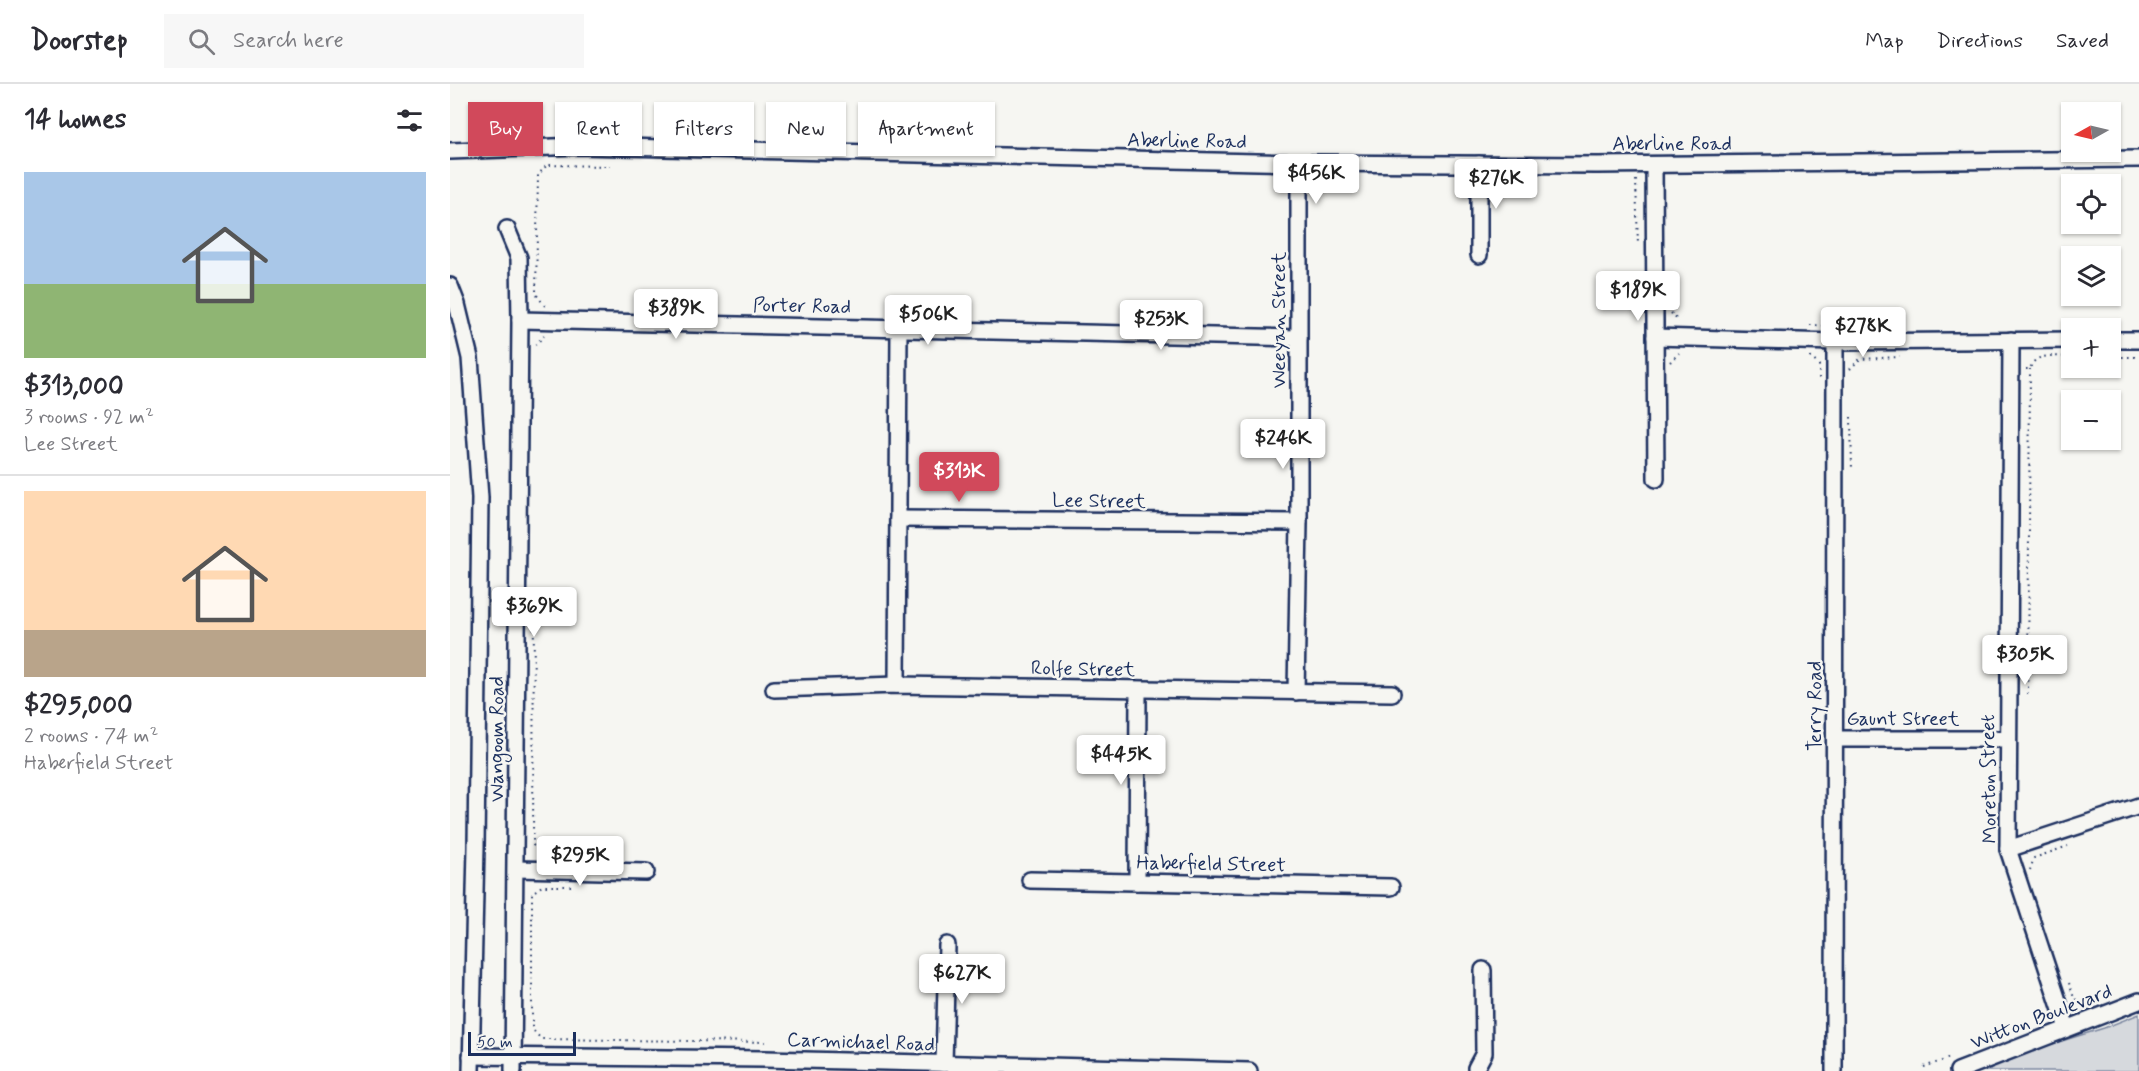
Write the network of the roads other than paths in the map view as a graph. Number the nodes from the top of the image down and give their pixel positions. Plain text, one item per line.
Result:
1 (450, 151) edge
2 (2139, 159) edge
3 (1299, 163) junction
4 (1479, 164) junction
5 (1654, 165) junction
6 (507, 229) dead end
7 (1479, 255) dead end
8 (450, 286) edge
9 (520, 320) junction
10 (899, 328) junction
11 (1655, 337) junction
12 (2121, 337) edge
13 (1299, 338) junction
14 (2011, 340) junction
15 (2061, 340) edge
16 (2139, 340) edge
17 (1835, 342) junction
18 (1656, 479) dead end
19 (898, 519) junction
20 (1299, 522) junction
21 (897, 685) junction
22 (774, 689) dead end
23 (1138, 690) junction
24 (1296, 692) junction
25 (1392, 693) dead end
26 (1835, 739) junction
27 (2008, 739) junction
28 (2139, 806) edge
29 (2008, 849) junction
30 (516, 869) junction
31 (646, 872) dead end
32 (1030, 880) dead end
33 (1137, 882) junction
34 (1391, 887) dead end
35 (947, 945) dead end
36 (1483, 969) dead end
37 (2139, 1001) edge
38 (2067, 1028) junction
39 (471, 1063) edge
40 (513, 1064) edge
41 (944, 1064) junction
42 (693, 1065) edge
43 (1214, 1070) edge
44 (1476, 1070) edge
45 (1250, 1071) edge
46 (1834, 1071) edge
47 (1958, 1071) edge

1 - 3 street, Aberline Road
2 - 5 street, Aberline Road
3 - 4 street, Aberline Road
3 - 13 street, Weeyan Street
4 - 5 street, Aberline Road
4 - 7 street
5 - 11 street
6 - 9 street, Wangoom Road
8 - 39 street, Wangoom Road
9 - 10 street, Porter Road
9 - 30 street, Wangoom Road
10 - 13 street, Porter Road
10 - 19 street
11 - 17 street
11 - 18 street
12 - 16 street
13 - 20 street, Weeyan Street
14 - 15 street
14 - 17 street
14 - 27 street, Moreton Street
17 - 26 street, Terry Road
19 - 20 street, Lee Street
19 - 21 street
20 - 24 street, Weeyan Street
21 - 22 street, Rolfe Street
21 - 23 street, Rolfe Street
23 - 24 street, Rolfe Street
23 - 33 street
24 - 25 street, Rolfe Street
26 - 27 street, Gaunt Street
26 - 46 street, Terry Road
27 - 29 street, Moreton Street
28 - 29 street
29 - 38 street, Moreton Street
30 - 31 street
30 - 40 street, Wangoom Road
32 - 33 street, Haberfield Street
33 - 34 street, Haberfield Street
35 - 41 street
36 - 44 street
37 - 38 street, Witton Boulevard
38 - 47 street, Witton Boulevard
39 - 40 street, Carmichael Road
40 - 42 street, Carmichael Road
41 - 42 street, Carmichael Road
41 - 43 street, Carmichael Road
43 - 45 street, Carmichael Road

